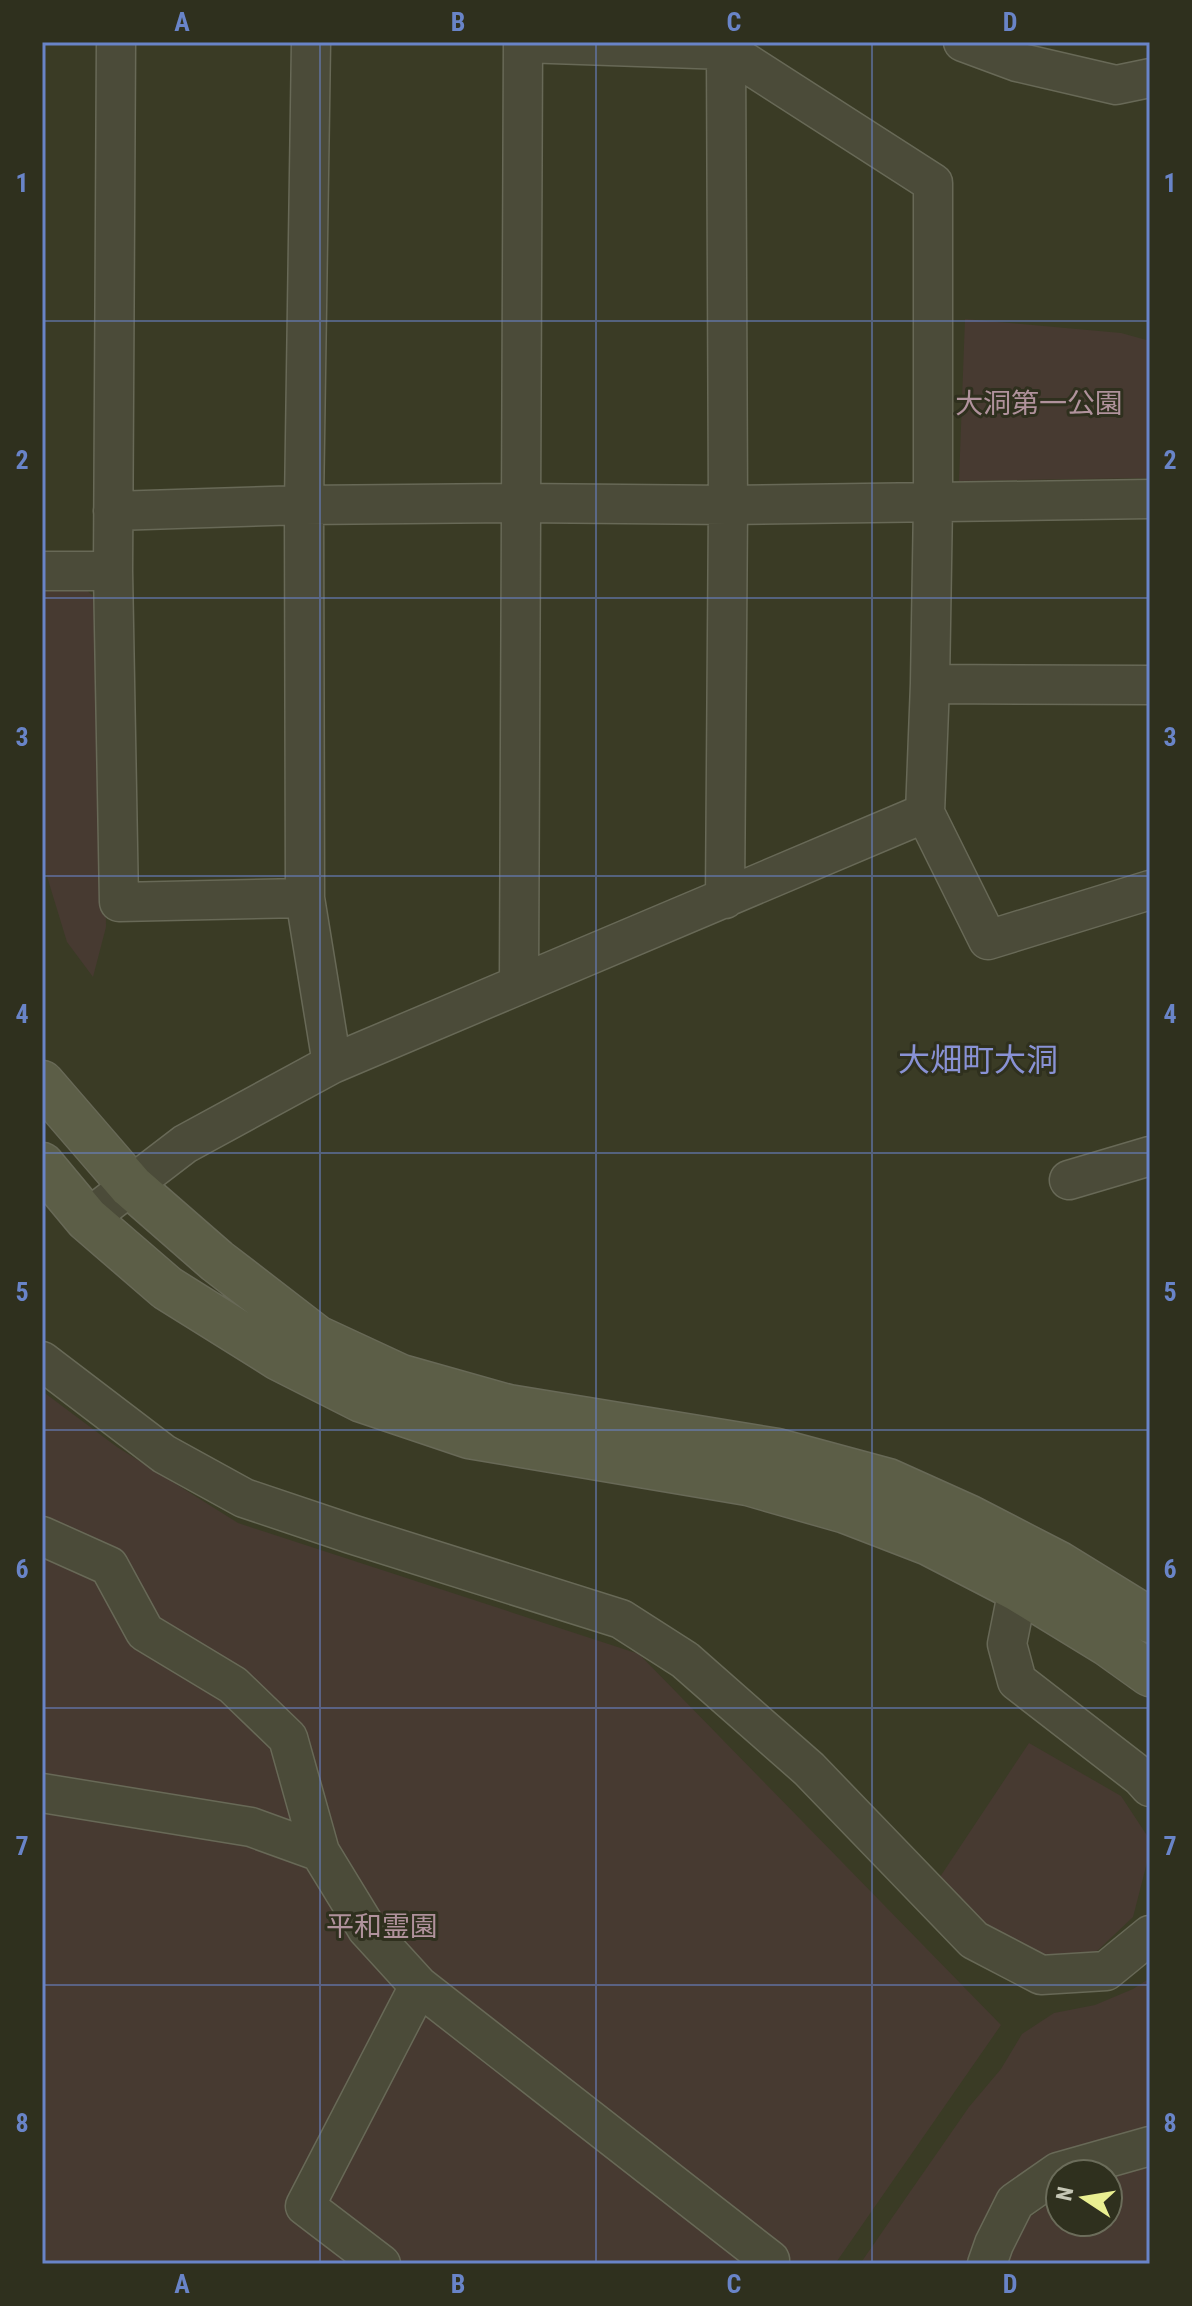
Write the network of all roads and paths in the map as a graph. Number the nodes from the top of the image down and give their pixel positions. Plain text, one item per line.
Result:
1 (116, 42) edge
2 (311, 42) edge
3 (523, 42) edge
4 (963, 42) edge
5 (726, 50) junction
6 (1150, 78) edge
7 (1150, 499) edge
8 (520, 503) junction
9 (933, 503) junction
10 (304, 505) junction
11 (728, 505) junction
12 (113, 511) junction
13 (42, 571) edge
14 (113, 571) junction
15 (930, 684) junction
16 (1150, 685) edge
17 (925, 813) junction
18 (1150, 890) edge
19 (305, 898) junction
20 (725, 899) junction
21 (519, 984) junction
22 (332, 1064) junction
23 (42, 1083) edge
24 (1150, 1156) edge
25 (42, 1165) edge
26 (1069, 1180) dead end
27 (131, 1186) junction
28 (87, 1219) junction
29 (42, 1361) edge
30 (42, 1536) edge
31 (1018, 1589) junction
32 (1150, 1620) edge
33 (1150, 1674) edge
34 (1150, 1787) edge
35 (42, 1793) edge
36 (320, 1852) junction
37 (1150, 1935) edge
38 (419, 1986) junction
39 (1150, 2146) edge
40 (770, 2260) dead end
41 (381, 2264) edge
42 (987, 2264) edge

1 - 12 street
2 - 10 street
3 - 5 street
3 - 8 street
4 - 6 street
5 - 9 street
5 - 11 street
7 - 9 street
8 - 10 street
8 - 11 street
8 - 21 street
9 - 11 street
9 - 15 street
10 - 12 street
10 - 19 street
11 - 20 street
12 - 14 street
13 - 14 street
14 - 19 street
15 - 16 street
15 - 17 street
17 - 18 street
17 - 20 street
19 - 22 street
20 - 21 street
21 - 22 street
22 - 27 street
23 - 27 street
24 - 26 street
25 - 28 street
27 - 28 street
27 - 32 street
28 - 31 street
29 - 37 street
30 - 36 street
31 - 33 street
31 - 34 street
35 - 36 street
36 - 38 street
38 - 40 street
38 - 41 street
39 - 42 street

